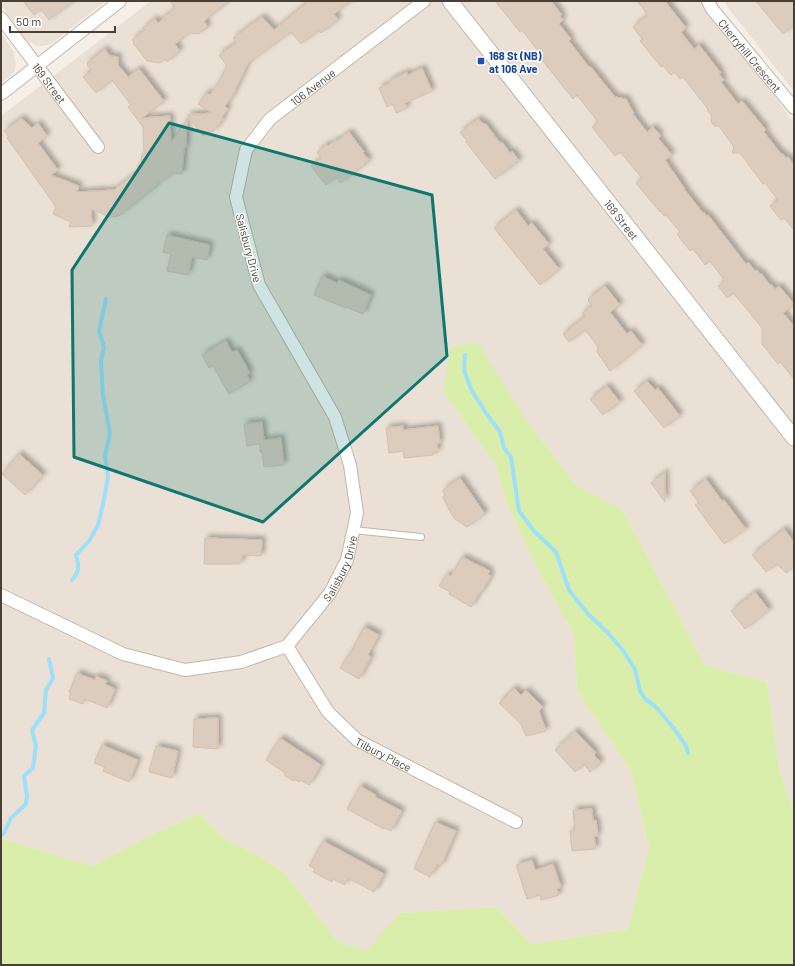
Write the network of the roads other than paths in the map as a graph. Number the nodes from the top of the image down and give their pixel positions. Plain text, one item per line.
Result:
1 (120, 1) edge
2 (424, 1) edge
3 (450, 1) edge
4 (708, 1) edge
5 (1, 18) edge
6 (37, 66) junction
7 (1, 94) edge
8 (794, 108) edge
9 (98, 147) dead end
10 (236, 197) joint
11 (794, 438) edge
12 (353, 530) junction
13 (421, 537) dead end
14 (1, 595) edge
15 (287, 646) junction
16 (516, 822) dead end

1 - 6 street
2 - 10 street, 106 Avenue
3 - 11 street, 168 Street
4 - 8 street, Cherryhill Crescent
5 - 6 street, 169 Street
6 - 7 street
6 - 9 street, 169 Street
10 - 12 street, Salisbury Drive
12 - 13 lane
12 - 15 street, Salisbury Drive
14 - 15 street
15 - 16 street, Tilbury Place

